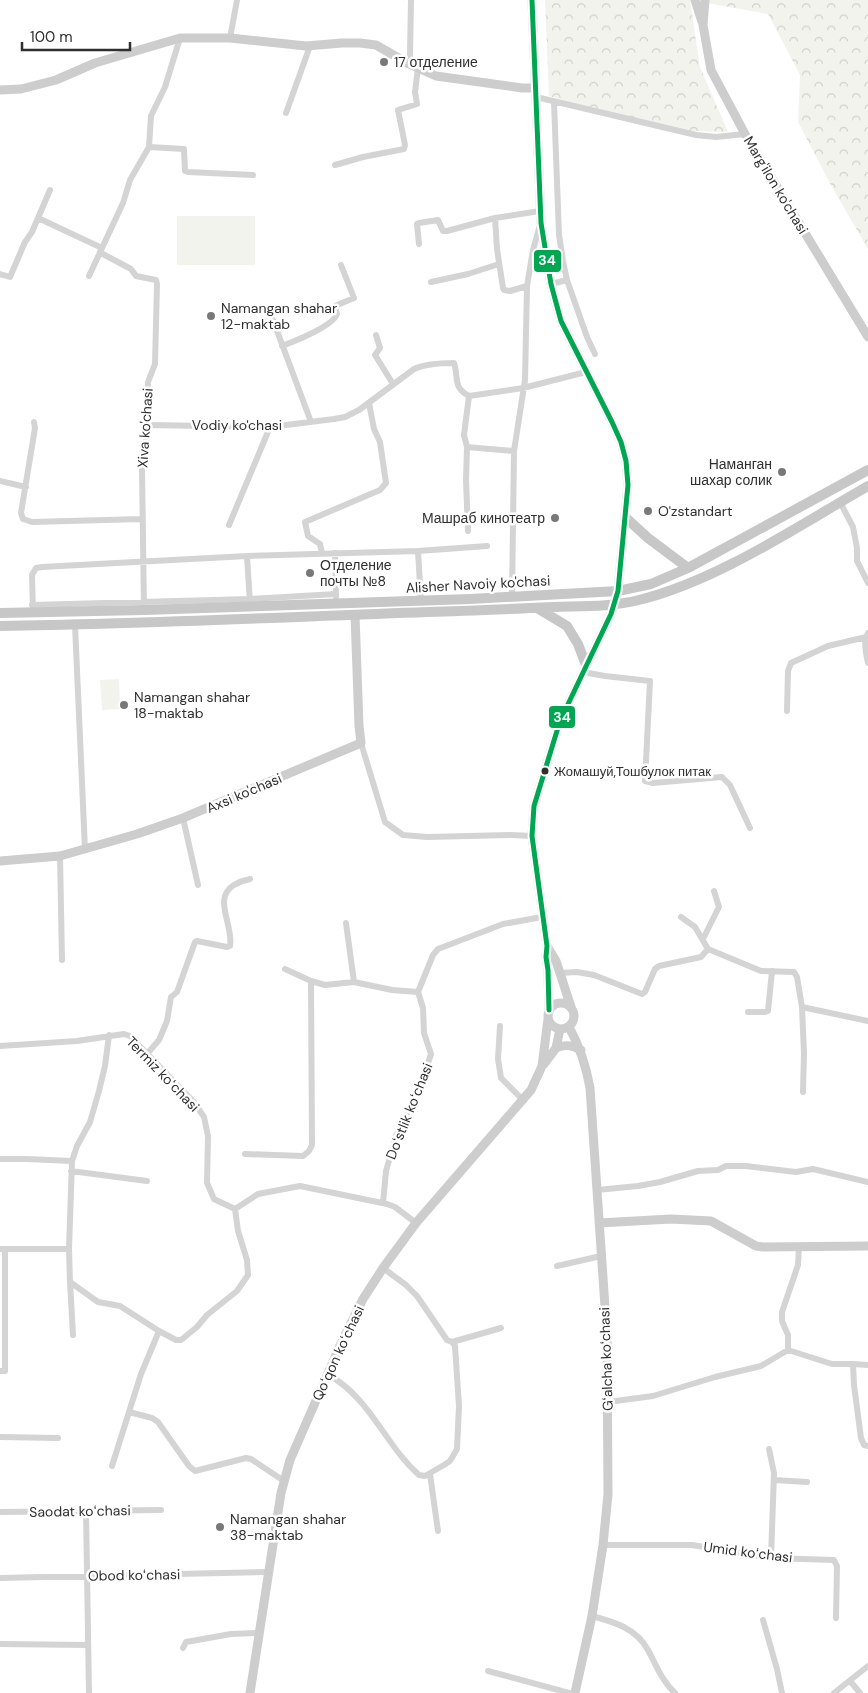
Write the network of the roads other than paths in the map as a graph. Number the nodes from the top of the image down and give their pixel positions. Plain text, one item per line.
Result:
1 (237, 0) edge
2 (411, 0) edge
3 (532, 0) edge
4 (695, 0) edge
5 (705, 0) edge
6 (703, 25) junction
7 (180, 38) junction
8 (230, 38) junction
9 (310, 46) junction
10 (409, 64) junction
11 (418, 68) junction
12 (0, 90) edge
13 (535, 92) junction
14 (554, 102) junction
15 (286, 113) dead end
16 (745, 134) junction
17 (148, 147) junction
18 (336, 165) dead end
19 (253, 175) dead end
20 (50, 190) dead end
21 (540, 211) junction
22 (38, 218) junction
23 (495, 218) junction
24 (541, 224) junction
25 (419, 244) dead end
26 (101, 251) junction
27 (499, 264) junction
28 (341, 265) dead end
29 (0, 274) edge
30 (89, 276) dead end
31 (566, 280) junction
32 (431, 282) dead end
33 (551, 284) junction
34 (527, 286) junction
35 (273, 320) dead end
36 (376, 334) dead end
37 (868, 337) edge
38 (282, 346) junction
39 (595, 354) dead end
40 (586, 372) junction
41 (393, 384) junction
42 (523, 388) junction
43 (469, 396) junction
44 (369, 403) junction
45 (34, 422) dead end
46 (311, 422) junction
47 (146, 425) junction
48 (270, 428) junction
49 (467, 447) junction
50 (514, 450) junction
51 (868, 470) edge
52 (0, 481) edge
53 (868, 486) edge
54 (26, 487) junction
55 (840, 502) junction
56 (626, 518) junction
57 (142, 519) junction
58 (229, 525) dead end
59 (468, 531) dead end
60 (486, 546) dead end
61 (418, 550) junction
62 (322, 553) junction
63 (335, 553) junction
64 (247, 556) junction
65 (143, 563) junction
66 (688, 568) junction
67 (868, 583) edge
68 (618, 591) junction
69 (512, 597) junction
70 (336, 599) junction
71 (421, 601) junction
72 (250, 603) junction
73 (614, 604) junction
74 (144, 606) junction
75 (536, 608) junction
76 (32, 609) junction
77 (0, 613) edge
78 (355, 615) junction
79 (75, 625) junction
80 (0, 626) edge
81 (867, 635) edge
82 (867, 653) edge
83 (868, 663) edge
84 (585, 668) junction
85 (786, 710) dead end
86 (360, 743) junction
87 (183, 818) junction
88 (750, 828) dead end
89 (532, 836) junction
90 (85, 850) junction
91 (60, 856) junction
92 (0, 861) edge
93 (250, 878) dead end
94 (198, 884) dead end
95 (714, 890) dead end
96 (542, 917) junction
97 (681, 917) dead end
98 (346, 923) dead end
99 (703, 939) junction
100 (547, 946) junction
101 (708, 950) junction
102 (62, 960) dead end
103 (285, 969) dead end
104 (772, 972) junction
105 (560, 973) junction
106 (311, 981) junction
107 (354, 982) junction
108 (418, 992) junction
109 (571, 1007) junction
110 (802, 1007) junction
111 (748, 1012) dead end
112 (548, 1015) junction
113 (868, 1021) edge
114 (500, 1026) dead end
115 (565, 1028) junction
116 (109, 1035) junction
117 (0, 1046) edge
118 (556, 1048) junction
119 (581, 1051) junction
120 (147, 1054) junction
121 (542, 1066) junction
122 (804, 1092) dead end
123 (524, 1101) junction
124 (245, 1154) dead end
125 (0, 1159) edge
126 (72, 1161) junction
127 (71, 1171) junction
128 (147, 1181) dead end
129 (868, 1182) edge
130 (597, 1190) junction
131 (383, 1203) junction
132 (235, 1209) junction
133 (416, 1223) junction
134 (599, 1223) junction
135 (868, 1246) edge
136 (799, 1247) junction
137 (2, 1249) edge
138 (69, 1249) junction
139 (601, 1256) junction
140 (557, 1266) dead end
141 (383, 1268) junction
142 (70, 1282) junction
143 (500, 1328) dead end
144 (159, 1331) junction
145 (73, 1335) dead end
146 (452, 1342) junction
147 (788, 1350) junction
148 (853, 1364) junction
149 (868, 1365) edge
150 (0, 1371) edge
151 (327, 1374) junction
152 (608, 1402) junction
153 (129, 1412) junction
154 (0, 1437) edge
155 (58, 1438) dead end
156 (868, 1446) edge
157 (769, 1449) dead end
158 (112, 1466) dead end
159 (430, 1474) junction
160 (774, 1480) junction
161 (284, 1481) junction
162 (807, 1482) dead end
163 (161, 1510) dead end
164 (86, 1511) junction
165 (0, 1512) edge
166 (438, 1531) dead end
167 (603, 1545) junction
168 (771, 1558) junction
169 (269, 1572) junction
170 (86, 1576) junction
171 (0, 1578) edge
172 (592, 1616) junction
173 (836, 1618) dead end
174 (763, 1620) dead end
175 (259, 1633) junction
176 (0, 1644) edge
177 (88, 1645) junction
178 (183, 1648) dead end
179 (868, 1666) edge
180 (488, 1671) dead end
181 (850, 1681) junction
182 (89, 1693) edge
183 (250, 1693) edge
184 (569, 1693) edge
185 (575, 1693) edge
186 (675, 1693) edge
187 (782, 1693) edge
188 (834, 1693) edge
189 (860, 1693) edge

1 - 8 street
2 - 10 street
3 - 13 main road, Qoʻqon koʻchasi
4 - 6 main road
5 - 6 main road
6 - 16 main road, Marg'ilon ko'chasi
7 - 8 main road
7 - 12 main road
7 - 17 street
8 - 9 main road
9 - 10 main road
9 - 15 street
10 - 11 main road
11 - 13 main road
11 - 18 street
13 - 14 street
13 - 21 main road, Qoʻqon koʻchasi
14 - 16 street
14 - 31 street
16 - 37 main road, Marg'ilon ko'chasi
17 - 19 street
17 - 26 street
20 - 22 street
21 - 23 street
21 - 24 main road, Qoʻqon koʻchasi
22 - 26 street
22 - 29 street
23 - 25 street
23 - 27 street
24 - 33 main road, Qoʻqon koʻchasi
24 - 34 street
26 - 30 street
26 - 47 street, Xiva ko'chasi
27 - 32 street
27 - 34 street
28 - 38 street
31 - 33 street
31 - 39 street
33 - 40 main road, Qoʻqon koʻchasi
34 - 42 street
35 - 38 street
36 - 41 street
38 - 46 street
40 - 42 street
40 - 56 main road, Qoʻqon koʻchasi
41 - 43 street, Vodiy ko'chasi
41 - 44 street, Vodiy ko'chasi
42 - 43 street
42 - 50 street
43 - 49 street
44 - 46 street, Vodiy ko'chasi
44 - 62 street
45 - 54 street
46 - 48 street, Vodiy ko'chasi
47 - 48 street, Vodiy ko'chasi
47 - 57 street, Xiva ko'chasi
48 - 58 street
49 - 50 street
49 - 59 street
50 - 69 street
51 - 66 main road, Alisher Navoiy ko'chasi
52 - 54 street
53 - 55 main road, Alisher Navoiy ko'chasi
54 - 57 street
55 - 67 street
55 - 73 main road, Alisher Navoiy ko'chasi
56 - 66 main road
56 - 68 main road, Qoʻqon koʻchasi
57 - 65 street, Xiva ko'chasi
60 - 61 street
61 - 63 street
61 - 71 street
62 - 63 street
62 - 64 street
63 - 70 street
64 - 65 street
64 - 72 street
65 - 74 street, Xiva ko'chasi
65 - 76 street
66 - 68 main road, Alisher Navoiy ko'chasi
68 - 69 main road, Alisher Navoiy ko'chasi
68 - 73 main road, Qoʻqon koʻchasi
69 - 71 main road, Alisher Navoiy ko'chasi
70 - 71 main road, Alisher Navoiy ko'chasi
70 - 72 main road, Alisher Navoiy ko'chasi
72 - 74 main road, Alisher Navoiy ko'chasi
73 - 75 main road, Alisher Navoiy ko'chasi
73 - 84 main road, Qoʻqon koʻchasi
74 - 76 main road, Alisher Navoiy ko'chasi
75 - 78 main road, Alisher Navoiy ko'chasi
75 - 84 main road
76 - 77 main road, Alisher Navoiy ko'chasi
78 - 79 main road, Alisher Navoiy ko'chasi
78 - 86 main road
79 - 80 main road, Alisher Navoiy ko'chasi
79 - 90 street
81 - 82 street
81 - 85 street
82 - 83 street
84 - 88 street
84 - 89 main road, Qoʻqon koʻchasi
86 - 87 main road, Axsi ko'chasi
86 - 89 street
87 - 90 main road, Axsi ko'chasi
87 - 94 street
89 - 96 main road, Qoʻqon koʻchasi
90 - 91 main road, Axsi ko'chasi
91 - 92 main road, Axsi ko'chasi
91 - 102 street
93 - 120 street
95 - 99 street
96 - 100 main road, Qoʻqon koʻchasi
96 - 108 street
97 - 99 street
98 - 107 street
99 - 101 street
100 - 105 main road, Qoʻqon koʻchasi
100 - 112 main road, Qoʻqon koʻchasi
101 - 104 street
101 - 105 street
103 - 106 street
104 - 110 street
104 - 111 street
105 - 109 main road, Qoʻqon koʻchasi
106 - 107 street
106 - 124 street
107 - 108 street
108 - 131 street, Doʻstlik koʻchasi
109 - 112 main road
109 - 115 main road
110 - 113 street
110 - 122 street
112 - 115 main road
112 - 121 main road, Qoʻqon koʻchasi
114 - 123 street
115 - 118 main road, Qoʻqon koʻchasi
115 - 119 main road, Gʻalcha koʻchasi
116 - 117 street, Termiz koʻchasi
116 - 120 street, Termiz koʻchasi
116 - 126 street
118 - 119 main road
118 - 121 main road, Qoʻqon koʻchasi
119 - 130 main road, Gʻalcha koʻchasi
120 - 132 street, Termiz koʻchasi
121 - 123 main road, Qoʻqon koʻchasi
123 - 133 main road, Qoʻqon koʻchasi
125 - 126 street
126 - 127 street
127 - 128 street
127 - 138 street
129 - 130 street
130 - 134 main road, Gʻalcha koʻchasi
131 - 132 street
131 - 133 street
132 - 144 street
133 - 141 main road, Qoʻqon koʻchasi
134 - 136 main road
134 - 139 main road, Gʻalcha koʻchasi
135 - 136 main road
136 - 147 street
137 - 138 street
137 - 150 street
138 - 142 street
139 - 140 street
139 - 152 main road, Gʻalcha koʻchasi
141 - 146 street
141 - 151 main road, Qoʻqon koʻchasi
142 - 144 street
142 - 145 street
143 - 146 street
144 - 153 street
146 - 159 street
147 - 148 street
147 - 152 street
148 - 149 street
148 - 156 street
151 - 159 street
151 - 161 main road, Qoʻqon koʻchasi
152 - 167 main road, Gʻalcha koʻchasi
153 - 158 street
153 - 161 street
154 - 155 street
157 - 160 street
159 - 166 street
160 - 162 street
160 - 168 street
161 - 169 main road, Qoʻqon koʻchasi
163 - 164 street, Saodat koʻchasi
164 - 165 street, Saodat koʻchasi
164 - 170 street
167 - 168 street, Umid koʻchasi
167 - 172 main road, Gʻalcha koʻchasi
168 - 173 street, Umid koʻchasi
169 - 170 street, Obod koʻchasi
169 - 175 main road, Qoʻqon koʻchasi
170 - 171 street, Obod koʻchasi
170 - 177 street
172 - 185 main road, Gʻalcha koʻchasi
172 - 186 street
174 - 187 street
175 - 178 street
175 - 183 main road, Qoʻqon koʻchasi
176 - 177 street
177 - 182 street
179 - 181 street
180 - 184 street
181 - 188 street
181 - 189 street

